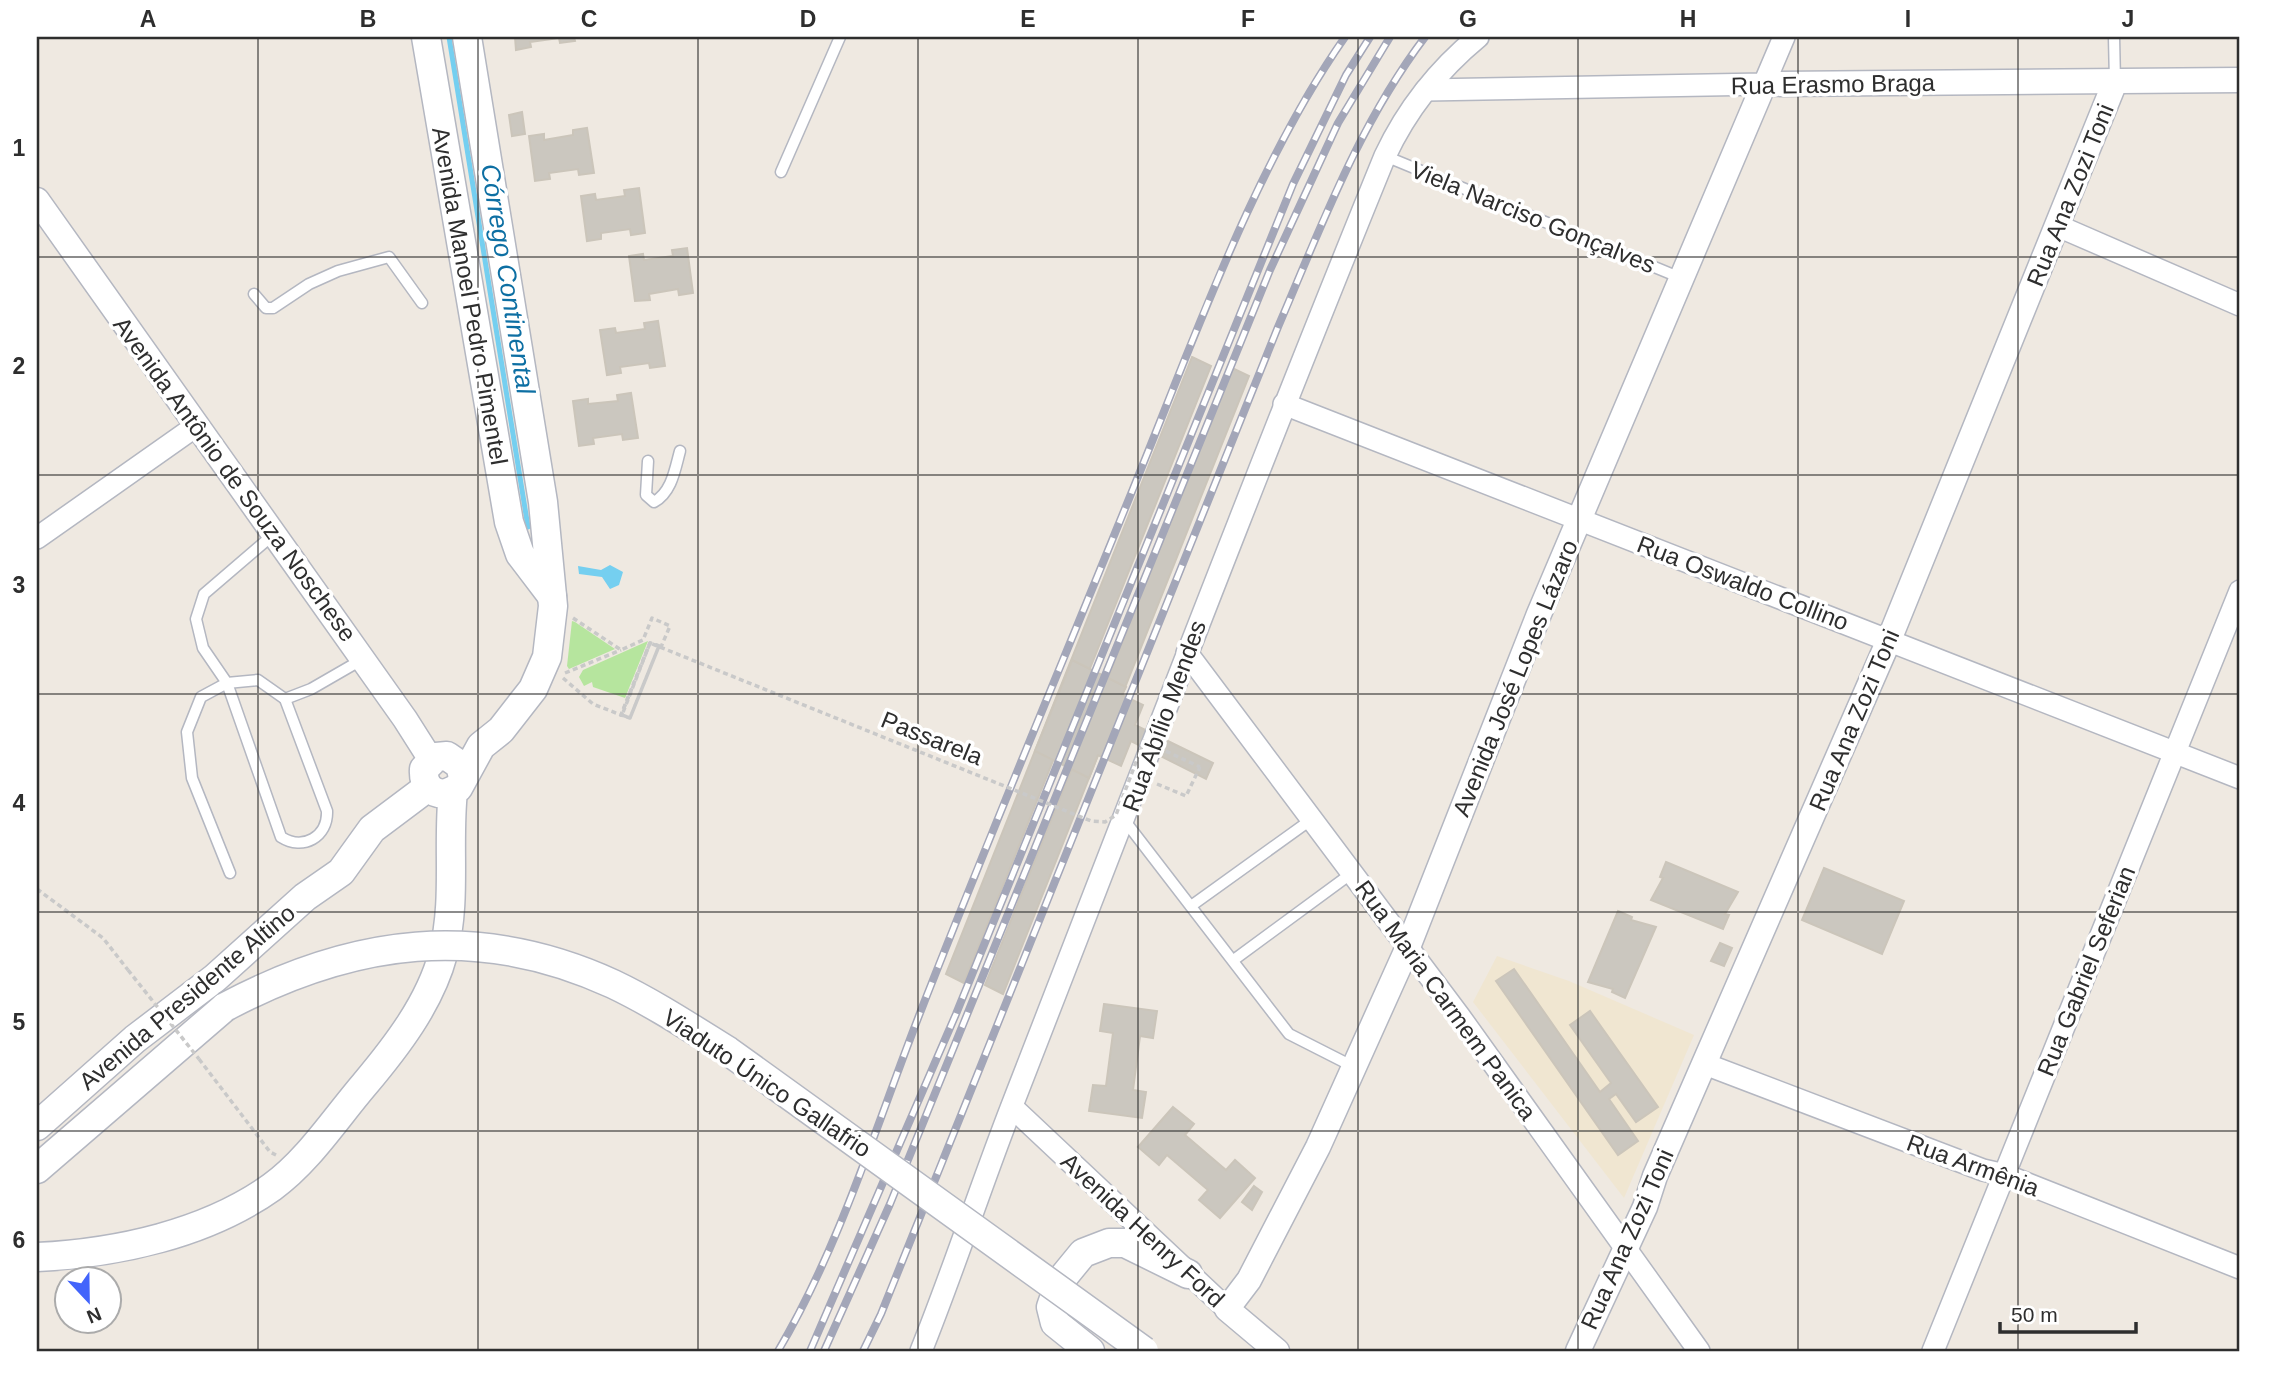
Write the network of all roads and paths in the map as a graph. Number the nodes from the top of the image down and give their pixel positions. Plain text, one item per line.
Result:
1 (426, 37) edge
2 (467, 37) edge
3 (841, 37) edge
4 (1478, 37) edge
5 (1784, 37) edge
6 (2114, 37) edge
7 (2240, 80) edge
8 (2115, 82) junction
9 (1764, 84) junction
10 (1426, 90) junction
11 (1385, 156) junction
12 (781, 172) dead end
13 (37, 200) edge
14 (2058, 226) junction
15 (1681, 278) junction
16 (254, 294) dead end
17 (422, 303) dead end
18 (2240, 305) edge
19 (1284, 404) junction
20 (196, 426) junction
21 (680, 451) dead end
22 (648, 461) dead end
23 (1579, 520) junction
24 (274, 534) junction
25 (37, 538) edge
26 (520, 554) junction
27 (549, 562) junction
28 (2240, 591) edge
29 (553, 601) junction
30 (1889, 639) junction
31 (661, 647) junction
32 (621, 650) junction
33 (1187, 653) junction
34 (363, 659) junction
35 (226, 683) junction
36 (285, 699) junction
37 (626, 703) junction
38 (621, 715) junction
39 (2173, 753) junction
40 (444, 777) junction
41 (1141, 778) junction
42 (2240, 778) edge
43 (1312, 819) junction
44 (1125, 821) junction
45 (230, 873) dead end
46 (1352, 873) junction
47 (37, 889) edge
48 (1191, 906) junction
49 (1408, 947) junction
50 (1235, 959) junction
51 (225, 1007) joint
52 (1705, 1064) junction
53 (1354, 1067) junction
54 (1012, 1107) junction
55 (37, 1126) edge
56 (297, 1165) junction
57 (37, 1169) edge
58 (2006, 1175) junction
59 (37, 1242) edge
60 (1626, 1247) junction
61 (77, 1255) junction
62 (37, 1257) edge
63 (2240, 1268) edge
64 (1188, 1274) junction
65 (1227, 1309) junction
66 (921, 1351) edge
67 (1090, 1351) edge
68 (1144, 1351) edge
69 (1277, 1351) edge
70 (1578, 1351) edge
71 (1699, 1351) edge
72 (1933, 1351) edge

1 - 26 main road, Avenida Manoel Pedro Pimentel
2 - 27 main road, Avenida Manoel Pedro Pimentel
3 - 12 lane
4 - 10 street, Rua Abílio Mendes
5 - 9 street, Avenida José Lopes Lázaro
6 - 8 lane
7 - 8 street, Rua Erasmo Braga
8 - 9 street, Rua Erasmo Braga
8 - 14 street, Rua Ana Zozi Toni
9 - 10 street, Rua Erasmo Braga
9 - 15 street, Avenida José Lopes Lázaro
10 - 11 street, Rua Abílio Mendes
11 - 15 lane, Viela Narciso Gonçalves
11 - 19 street, Rua Abílio Mendes
13 - 20 street, Avenida Antônio de Souza Noschese
14 - 18 street
14 - 30 street, Rua Ana Zozi Toni
15 - 23 street, Avenida José Lopes Lázaro
16 - 17 lane
19 - 23 street, Rua Oswaldo Collino
19 - 33 street, Rua Abílio Mendes
20 - 24 street, Avenida Antônio de Souza Noschese
20 - 25 street
21 - 22 lane
23 - 30 street, Rua Oswaldo Collino
23 - 49 street, Avenida José Lopes Lázaro
24 - 34 street, Avenida Antônio de Souza Noschese
24 - 35 lane
26 - 27 main road
26 - 29 main road, Avenida Manoel Pedro Pimentel
27 - 29 main road, Avenida Manoel Pedro Pimentel
28 - 39 street, Rua Gabriel Seferian
29 - 32 path
29 - 40 main road, Avenida Manoel Pedro Pimentel
30 - 39 street, Rua Oswaldo Collino
30 - 52 street, Rua Ana Zozi Toni
31 - 32 path
31 - 37 path, bridge
31 - 41 path, Passarela, bridge
32 - 38 path
33 - 41 street, Rua Abílio Mendes
33 - 43 street, Rua Maria Carmem Panica
34 - 36 lane
34 - 40 street, Avenida Antônio de Souza Noschese
35 - 36 lane
35 - 36 lane
35 - 45 lane
37 - 38 path, bridge
37 - 38 path, bridge
39 - 42 street, Rua Oswaldo Collino
39 - 58 street, Rua Gabriel Seferian
40 - 55 main road, Avenida Presidente Altino
40 - 56 main road
41 - 44 street, Rua Abílio Mendes
43 - 46 street, Rua Maria Carmem Panica
43 - 48 lane
44 - 48 lane
44 - 54 street, Rua Abílio Mendes
46 - 49 street, Rua Maria Carmem Panica
46 - 50 lane
47 - 56 path, bridge
48 - 50 lane
49 - 53 street, Avenida José Lopes Lázaro
49 - 60 street, Rua Maria Carmem Panica
50 - 53 lane
51 - 57 main road, Avenida Presidente Altino
51 - 68 main road, Viaduto Único Gallafrio, bridge
52 - 58 street, Rua Armênia
52 - 60 street, Rua Ana Zozi Toni
53 - 65 street, Avenida José Lopes Lázaro
54 - 64 street, Avenida Henry Ford
54 - 66 street, Rua Abílio Mendes
56 - 61 main road
58 - 63 street, Rua Armênia
58 - 72 street, Rua Gabriel Seferian
59 - 61 main road
60 - 70 street, Rua Ana Zozi Toni
60 - 71 street, Rua Maria Carmem Panica
61 - 62 main road
64 - 65 street, Avenida Henry Ford
64 - 67 main road
65 - 69 street, Avenida Henry Ford

